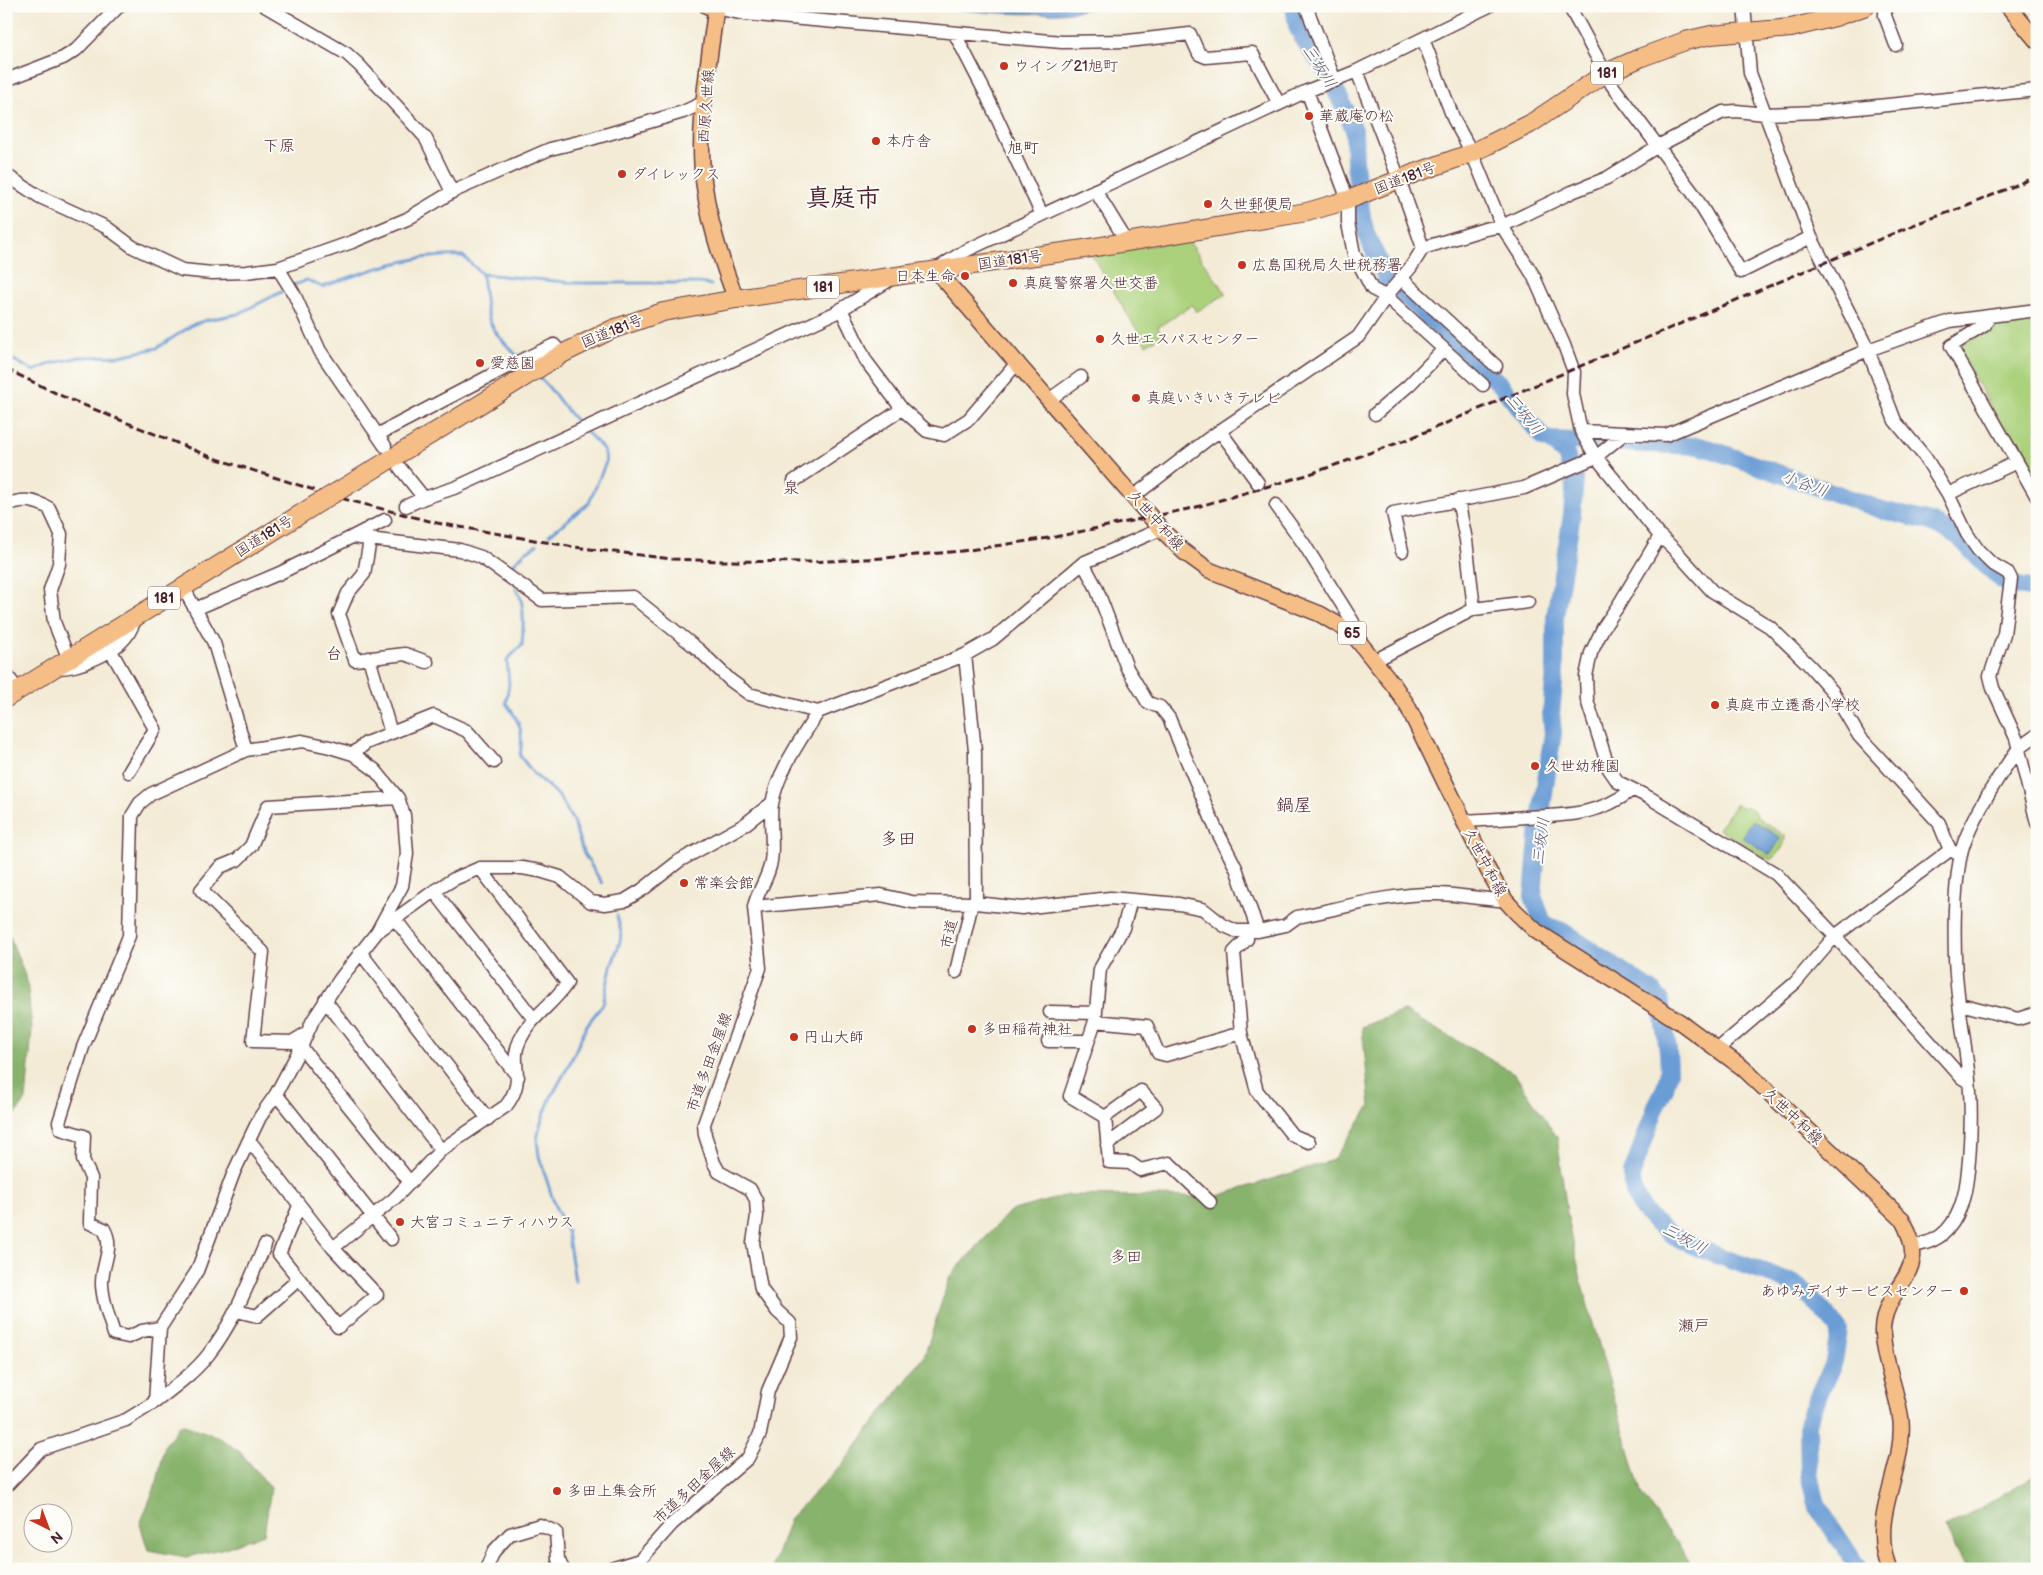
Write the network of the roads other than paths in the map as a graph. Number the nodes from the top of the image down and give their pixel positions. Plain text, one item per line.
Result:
1 (119, 6) edge
2 (265, 6) edge
3 (1306, 6) edge
4 (1489, 6) edge
5 (1568, 6) edge
6 (1744, 6) edge
7 (1866, 6) edge
8 (1885, 6) edge
9 (2008, 6) edge
10 (713, 7) edge
11 (1746, 32) junction
12 (955, 34) junction
13 (1423, 39) junction
14 (2037, 40) edge
15 (1896, 46) dead end
16 (1357, 70) junction
17 (1606, 73) junction
18 (6, 80) edge
19 (1334, 81) junction
20 (1313, 89) junction
21 (2037, 90) edge
22 (705, 102) junction
23 (1279, 104) junction
24 (1766, 114) junction
25 (1658, 146) junction
26 (1472, 153) junction
27 (6, 175) edge
28 (1399, 179) junction
29 (1095, 190) junction
30 (452, 192) junction
31 (1348, 200) junction
32 (1042, 215) junction
33 (1502, 226) junction
34 (1811, 237) junction
35 (1127, 242) junction
36 (1423, 248) junction
37 (963, 259) junction
38 (278, 268) junction
39 (936, 270) junction
40 (895, 276) junction
41 (1400, 278) junction
42 (1388, 295) junction
43 (736, 299) junction
44 (841, 310) junction
45 (2037, 310) edge
46 (1989, 316) junction
47 (1444, 350) junction
48 (1868, 350) junction
49 (562, 354) junction
50 (1018, 362) junction
51 (1496, 366) dead end
52 (1081, 377) dead end
53 (1483, 385) dead end
54 (1050, 399) junction
55 (902, 409) junction
56 (1375, 414) dead end
57 (1220, 431) junction
58 (1581, 431) junction
59 (1625, 433) junction
60 (379, 434) junction
61 (385, 446) dead end
62 (1596, 457) junction
63 (2017, 462) junction
64 (400, 468) dead end
65 (794, 481) dead end
66 (1258, 483) dead end
67 (1948, 494) junction
68 (1134, 496) junction
69 (2037, 497) edge
70 (424, 498) junction
71 (1458, 500) junction
72 (6, 505) edge
73 (1276, 505) dead end
74 (406, 506) dead end
75 (385, 520) dead end
76 (1161, 529) junction
77 (1660, 536) junction
78 (352, 537) junction
79 (370, 540) junction
80 (1402, 551) dead end
81 (1083, 563) junction
82 (183, 587) junction
83 (1528, 602) dead end
84 (195, 609) junction
85 (1474, 610) junction
86 (138, 614) junction
87 (1352, 633) junction
88 (110, 651) junction
89 (965, 655) junction
90 (68, 657) junction
91 (369, 658) junction
92 (1374, 661) junction
93 (427, 662) dead end
94 (53, 668) junction
95 (6, 674) edge
96 (12, 694) edge
97 (818, 712) junction
98 (391, 733) junction
99 (2037, 735) edge
100 (246, 750) junction
101 (2017, 750) junction
102 (353, 754) junction
103 (494, 762) dead end
104 (129, 772) dead end
105 (1632, 790) junction
106 (398, 798) junction
107 (772, 803) junction
108 (1463, 821) junction
109 (2037, 823) edge
110 (1955, 852) junction
111 (480, 868) junction
112 (434, 891) junction
113 (1131, 900) junction
114 (1505, 900) junction
115 (974, 903) junction
116 (754, 907) junction
117 (395, 919) junction
118 (1245, 931) junction
119 (1258, 931) junction
120 (377, 932) junction
121 (1836, 936) junction
122 (360, 952) junction
123 (956, 972) dead end
124 (324, 1000) junction
125 (1960, 1004) junction
126 (1050, 1012) dead end
127 (2037, 1013) edge
128 (1096, 1017) junction
129 (533, 1018) junction
130 (307, 1032) junction
131 (1241, 1033) junction
132 (1048, 1041) dead end
133 (1088, 1041) junction
134 (301, 1047) junction
135 (1718, 1049) junction
136 (518, 1077) junction
137 (1969, 1082) junction
138 (276, 1094) junction
139 (1105, 1117) junction
140 (488, 1119) junction
141 (249, 1140) junction
142 (1309, 1142) dead end
143 (1107, 1145) junction
144 (441, 1150) junction
145 (409, 1181) junction
146 (1210, 1202) dead end
147 (299, 1206) junction
148 (372, 1216) junction
149 (391, 1239) dead end
150 (265, 1245) dead end
151 (1913, 1246) junction
152 (333, 1248) junction
153 (298, 1278) junction
154 (237, 1311) junction
155 (160, 1328) junction
156 (156, 1402) junction
157 (6, 1486) edge
158 (486, 1569) edge
159 (563, 1569) edge
160 (611, 1569) edge
161 (1889, 1569) edge

1 - 18 street
2 - 30 street
3 - 19 street
4 - 13 street
5 - 17 street
6 - 11 street
7 - 11 highway, 国道181号 / 181
8 - 15 street
9 - 14 main road
10 - 12 street
10 - 22 main road, 西原久世線
11 - 17 highway, 国道181号 / 181
11 - 24 street
12 - 23 street
12 - 32 street
13 - 16 street
13 - 26 street
16 - 19 street
16 - 28 street
17 - 25 street
17 - 26 highway, 国道181号 / 181
19 - 20 street
20 - 23 street
20 - 31 street
21 - 24 street
22 - 30 street
22 - 43 main road, 西原久世線
23 - 29 street
24 - 25 street
24 - 34 street
25 - 33 street
25 - 34 street
26 - 28 highway, 国道181号 / 181
26 - 33 street
27 - 38 street
28 - 31 highway, 国道181号 / 181
28 - 36 street
29 - 32 street
29 - 35 street
30 - 38 street
31 - 35 highway, 国道181号 / 181
31 - 42 street
32 - 37 street
33 - 36 street
33 - 58 street
34 - 48 street
35 - 37 highway, 国道181号 / 181
36 - 41 street
37 - 39 highway, 国道181号 / 181
38 - 60 street
39 - 40 highway, 国道181号 / 181
39 - 50 main road, 久世中和線 / 65
40 - 43 highway, 国道181号 / 181
40 - 44 street
41 - 42 street
41 - 51 street
42 - 47 street
42 - 57 street
43 - 49 highway, 国道181号 / 181
44 - 55 street
44 - 70 street
45 - 46 street
46 - 48 street
46 - 63 street
47 - 53 street
47 - 56 street
48 - 59 street
48 - 67 street
49 - 60 street
49 - 82 highway, 国道181号 / 181, bridge
50 - 54 main road, 久世中和線 / 65
50 - 55 street
52 - 54 street
54 - 68 main road, 久世中和線 / 65
55 - 65 street
57 - 66 street
57 - 68 street
58 - 59 street
58 - 62 street
59 - 62 street
60 - 61 street
62 - 71 street
62 - 77 street
63 - 67 street
63 - 69 street
64 - 70 street
67 - 101 street
68 - 76 main road, 久世中和線 / 65
70 - 74 street
71 - 80 street
71 - 85 street
72 - 90 street
73 - 87 street
75 - 78 street
76 - 81 street
76 - 87 main road, 久世中和線 / 65
77 - 105 street
77 - 110 street
78 - 79 street
78 - 84 street
79 - 91 street
79 - 97 street
81 - 89 street
81 - 119 street
82 - 84 street
82 - 86 highway, 国道181号 / 181
83 - 85 street
84 - 100 street
85 - 92 street
86 - 88 street
86 - 90 highway, 国道181号 / 181
87 - 92 main road, 久世中和線 / 65
88 - 94 street
88 - 104 street
89 - 97 street
89 - 115 street, 市道
90 - 94 highway, 国道181号 / 181
91 - 93 street
91 - 98 street
92 - 108 main road, 久世中和線 / 65
94 - 96 highway, 国道181号 / 181
95 - 96 street
97 - 107 street
98 - 102 street
98 - 103 street
99 - 101 street
100 - 102 street
100 - 155 street
101 - 109 street
101 - 110 street
102 - 106 street
105 - 108 street
105 - 121 street
106 - 120 street
106 - 130 street
107 - 111 street
107 - 116 street
108 - 114 main road, 久世中和線 / 65
110 - 121 street
110 - 125 street
111 - 112 street
111 - 129 street
112 - 117 street
112 - 129 street
113 - 115 street
113 - 118 street
113 - 128 street
114 - 119 street
114 - 135 main road, 久世中和線 / 65
115 - 116 street
115 - 123 street, 市道
116 - 160 street, 市道多田金屋線
117 - 120 street
117 - 136 street
118 - 119 street
118 - 131 street
120 - 122 street
121 - 135 street
121 - 137 street
122 - 124 street
122 - 140 street
124 - 130 street
124 - 144 street
125 - 127 street
125 - 137 street
126 - 128 street
128 - 131 street
128 - 133 street
129 - 136 street
130 - 134 street
131 - 142 street
132 - 133 street
133 - 139 street
134 - 138 street
134 - 145 street
135 - 151 main road, 久世中和線 / 65
136 - 140 street
137 - 151 street
138 - 141 street
138 - 148 street
139 - 143 street
139 - 143 street
140 - 144 street
141 - 147 street
141 - 155 street
143 - 146 street
144 - 145 street
145 - 148 street
147 - 152 street
147 - 153 street
148 - 149 street
148 - 152 street
150 - 154 street
151 - 161 main road
152 - 153 street
153 - 154 street
154 - 156 street
155 - 156 street
156 - 157 street
158 - 159 street

